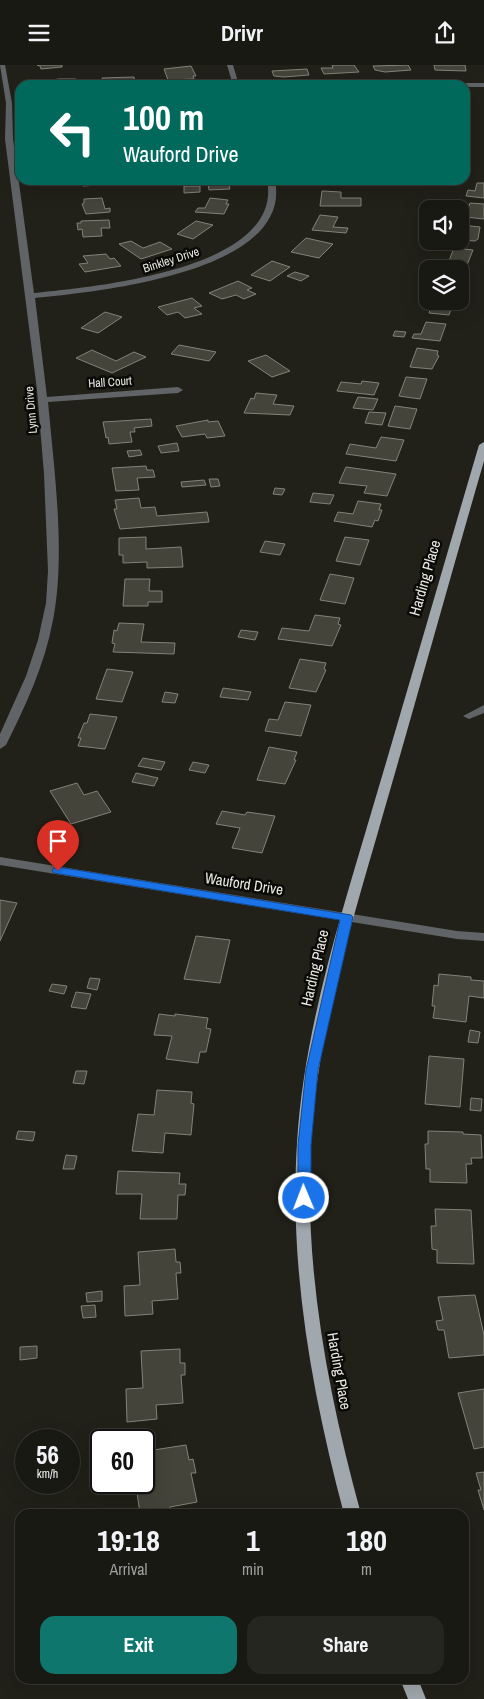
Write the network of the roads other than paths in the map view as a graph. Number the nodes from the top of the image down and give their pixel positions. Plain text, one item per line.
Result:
1 (2, 65) edge
2 (230, 65) edge
3 (2, 80) edge
4 (234, 80) edge
5 (470, 85) edge
6 (484, 85) edge
7 (4, 104) edge
8 (272, 185) edge
9 (29, 296) junction
10 (178, 390) dead end
11 (44, 400) junction
12 (484, 445) edge
13 (484, 708) edge
14 (469, 716) dead end
15 (0, 745) edge
16 (0, 861) edge
17 (347, 917) junction
18 (484, 937) edge
19 (352, 1509) edge
20 (411, 1684) edge
21 (417, 1699) edge

1 - 3 street, Lynn Drive
2 - 4 street
3 - 7 street, Lynn Drive
5 - 6 street
7 - 9 street, Lynn Drive
8 - 9 street, Binkley Drive
9 - 11 street, Lynn Drive
10 - 11 street, Hall Court
11 - 15 street, Lynn Drive
12 - 17 main road, Harding Place
13 - 14 street
16 - 17 street, Wauford Drive
17 - 18 street, Wauford Drive
17 - 19 main road, Harding Place
20 - 21 main road

